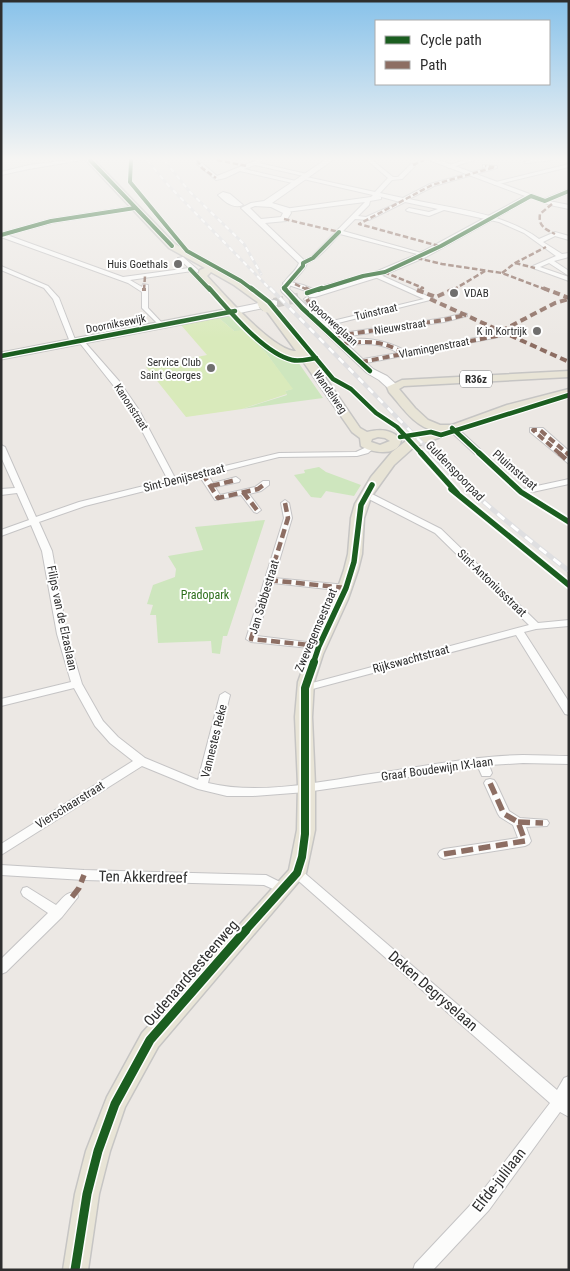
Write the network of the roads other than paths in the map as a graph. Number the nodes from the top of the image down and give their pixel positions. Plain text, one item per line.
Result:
1 (62, 219) edge
2 (146, 219) edge
3 (279, 219) edge
4 (351, 219) edge
5 (490, 219) edge
6 (491, 219) edge
7 (259, 221) joint
8 (339, 232) junction
9 (1, 235) edge
10 (569, 238) edge
11 (539, 241) junction
12 (423, 255) junction
13 (569, 255) edge
14 (561, 256) junction
15 (181, 258) dead end
16 (550, 261) junction
17 (303, 263) junction
18 (1, 268) edge
19 (212, 269) junction
20 (197, 271) junction
21 (569, 274) edge
22 (376, 275) junction
23 (145, 276) junction
24 (122, 279) junction
25 (569, 279) edge
26 (285, 286) junction
27 (144, 291) junction
28 (307, 296) junction
29 (268, 304) junction
30 (235, 311) junction
31 (311, 312) junction
32 (465, 315) dead end
33 (160, 325) junction
34 (322, 325) junction
35 (507, 334) dead end
36 (339, 340) junction
37 (77, 341) junction
38 (303, 353) junction
39 (406, 354) junction
40 (1, 356) edge
41 (361, 362) junction
42 (565, 373) edge
43 (393, 387) junction
44 (569, 392) edge
45 (474, 421) junction
46 (426, 424) junction
47 (452, 428) junction
48 (395, 441) junction
49 (373, 442) junction
50 (415, 442) junction
51 (1, 447) edge
52 (569, 455) edge
53 (569, 462) edge
54 (384, 467) junction
55 (202, 473) junction
56 (172, 480) junction
57 (236, 480) dead end
58 (569, 481) edge
59 (266, 483) dead end
60 (211, 486) junction
61 (21, 490) junction
62 (1, 492) edge
63 (243, 492) junction
64 (521, 492) junction
65 (366, 494) junction
66 (285, 503) dead end
67 (257, 510) dead end
68 (34, 521) junction
69 (569, 522) edge
70 (1, 533) edge
71 (269, 580) junction
72 (346, 588) junction
73 (569, 623) edge
74 (536, 626) junction
75 (518, 632) junction
76 (319, 646) junction
77 (77, 684) junction
78 (305, 688) junction
79 (225, 695) dead end
80 (1, 703) edge
81 (569, 711) edge
82 (569, 760) edge
83 (141, 761) junction
84 (486, 773) junction
85 (202, 786) junction
86 (306, 788) junction
87 (518, 822) junction
88 (543, 823) dead end
89 (1, 850) edge
90 (444, 854) dead end
91 (1, 870) edge
92 (296, 873) junction
93 (282, 888) junction
94 (28, 892) dead end
95 (72, 897) dead end
96 (57, 912) junction
97 (1, 968) edge
98 (569, 1083) edge
99 (564, 1106) edge
100 (75, 1270) edge
101 (421, 1270) edge

1 - 9 street
2 - 19 main road, Wandelweg
3 - 7 street
4 - 8 street
5 - 12 street
6 - 11 street
7 - 17 street
8 - 12 street
8 - 17 street
9 - 24 street
10 - 11 street
11 - 14 street
12 - 22 street
13 - 14 street
14 - 16 street
15 - 20 street
16 - 21 street
16 - 25 street
17 - 26 street
18 - 37 street, Kanonstraat
19 - 20 main road
19 - 29 main road, Wandelweg
20 - 23 street
20 - 30 main road
22 - 28 street
22 - 34 street, Tuinstraat
23 - 24 street
23 - 27 street
24 - 27 street
26 - 28 street
26 - 31 street, Spoorweglaan
27 - 33 street
28 - 31 street
29 - 30 street
29 - 38 main road, Wandelweg
30 - 33 main road, Doorniksewijk
30 - 38 main road
31 - 34 street, Spoorweglaan
32 - 36 street, Nieuwstraat
33 - 37 main road, Doorniksewijk
34 - 36 street, Spoorweglaan
35 - 39 street, Vlamingenstraat
36 - 39 street
36 - 41 street, Spoorweglaan
37 - 40 main road, Doorniksewijk
37 - 56 street, Kanonstraat
38 - 49 main road, Wandelweg
39 - 41 street, Vlamingenstraat
41 - 43 street, Spoorweglaan
42 - 43 main road, R36z
43 - 46 main road, Spoorweglaan
44 - 45 main road, Zwevegemsestraat
45 - 46 main road, Zwevegemsestraat
45 - 47 main road, Zwevegemsestraat
46 - 48 main road
47 - 50 main road, Zwevegemsestraat
47 - 64 street, Pluimstraat
48 - 49 main road
48 - 49 main road
48 - 50 main road, Zwevegemsestraat
49 - 54 main road
49 - 55 street, Sint-Denijsestraat
50 - 54 main road, Zwevegemsestraat
51 - 61 street, Filips van de Elzaslaan
52 - 53 street
54 - 65 main road, Zwevegemsestraat
55 - 56 street, Sint-Denijsestraat
55 - 60 street
56 - 68 street, Sint-Denijsestraat
57 - 60 street
58 - 64 street
59 - 63 street
60 - 63 street
61 - 62 street
61 - 68 street, Filips van de Elzaslaan
63 - 67 street
64 - 69 street, Pluimstraat
65 - 72 main road, Zwevegemsestraat
65 - 74 street, Sint-Antoniusstraat
66 - 71 street, Jan Sabbestraat
68 - 70 street, Sint-Denijsestraat
68 - 77 street, Filips van de Elzaslaan
71 - 72 street
71 - 76 street, Jan Sabbestraat
72 - 76 main road, Zwevegemsestraat
73 - 74 street, Rijkswachtstraat
74 - 75 street, Rijkswachtstraat
75 - 78 street, Rijkswachtstraat
75 - 81 street
76 - 78 main road, Zwevegemsestraat
77 - 80 street
77 - 83 street, Filips van de Elzaslaan
78 - 86 main road, Zwevegemsestraat
79 - 85 street, Vannestes Reke
82 - 84 street, Graaf Boudewijn IX-laan
83 - 85 street, Filips van de Elzaslaan
83 - 89 street, Vierschaarstraat
84 - 86 street, Graaf Boudewijn IX-laan
84 - 87 street
85 - 86 street, Filips van de Elzaslaan
86 - 92 main road, Oudenaardsesteenweg
87 - 88 street
87 - 90 street
91 - 93 street, Ten Akkerdreef
92 - 93 main road, Oudenaardsesteenweg
92 - 99 street, Deken Degryselaan
93 - 100 main road, Oudenaardsesteenweg
94 - 96 street
95 - 96 street
96 - 97 street
98 - 99 street, Elfde-julilaan
99 - 101 street, Elfde-julilaan

